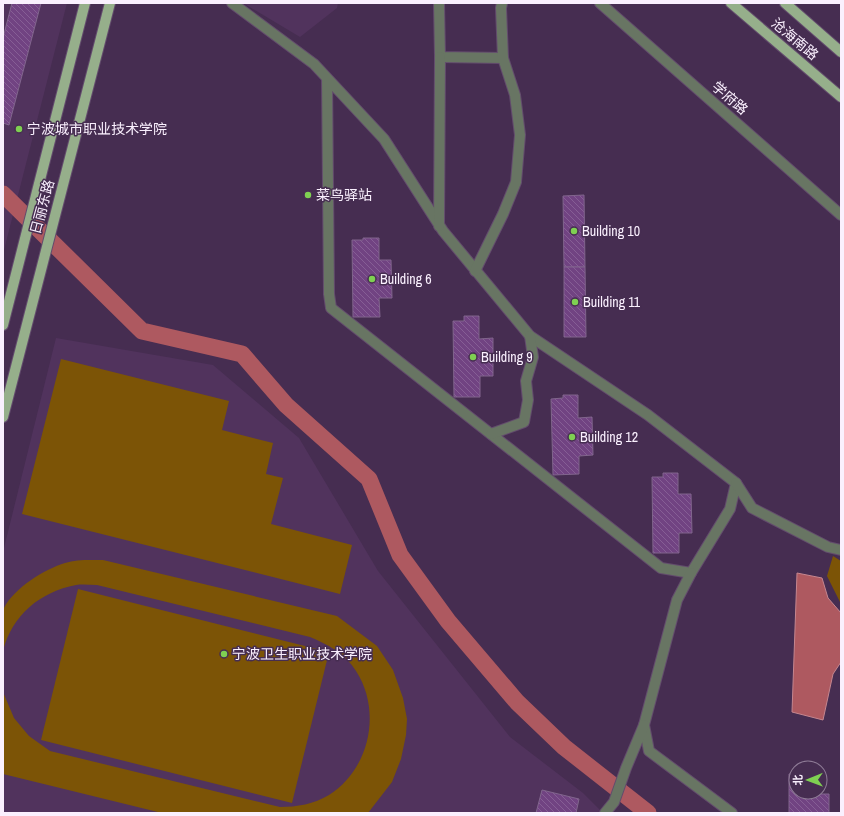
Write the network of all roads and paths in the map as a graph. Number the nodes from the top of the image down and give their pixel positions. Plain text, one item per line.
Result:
1 (85, 3) edge
2 (110, 3) edge
3 (232, 3) edge
4 (438, 3) edge
5 (502, 3) edge
6 (600, 3) edge
7 (731, 3) edge
8 (786, 3) edge
9 (841, 52) edge
10 (440, 57) junction
11 (503, 58) junction
12 (327, 78) junction
13 (841, 97) edge
14 (841, 215) edge
15 (439, 226) junction
16 (475, 271) junction
17 (3, 325) edge
18 (530, 336) junction
19 (3, 418) edge
20 (491, 434) junction
21 (736, 483) junction
22 (841, 550) edge
23 (691, 573) junction
24 (644, 725) junction
25 (605, 813) edge
26 (732, 813) edge

1 - 17 main road, 日丽东路
2 - 19 main road, 日丽东路
3 - 12 street
4 - 10 street
5 - 11 street
6 - 14 street, 学府路
7 - 13 main road, 沧海南路
8 - 9 main road, 沧海南路
10 - 11 street
10 - 15 street
11 - 16 street
12 - 15 street
12 - 20 street
15 - 16 street
16 - 18 street
18 - 20 street
18 - 21 street
20 - 23 street
21 - 22 street
21 - 23 street
23 - 24 street
24 - 25 street
24 - 26 street

